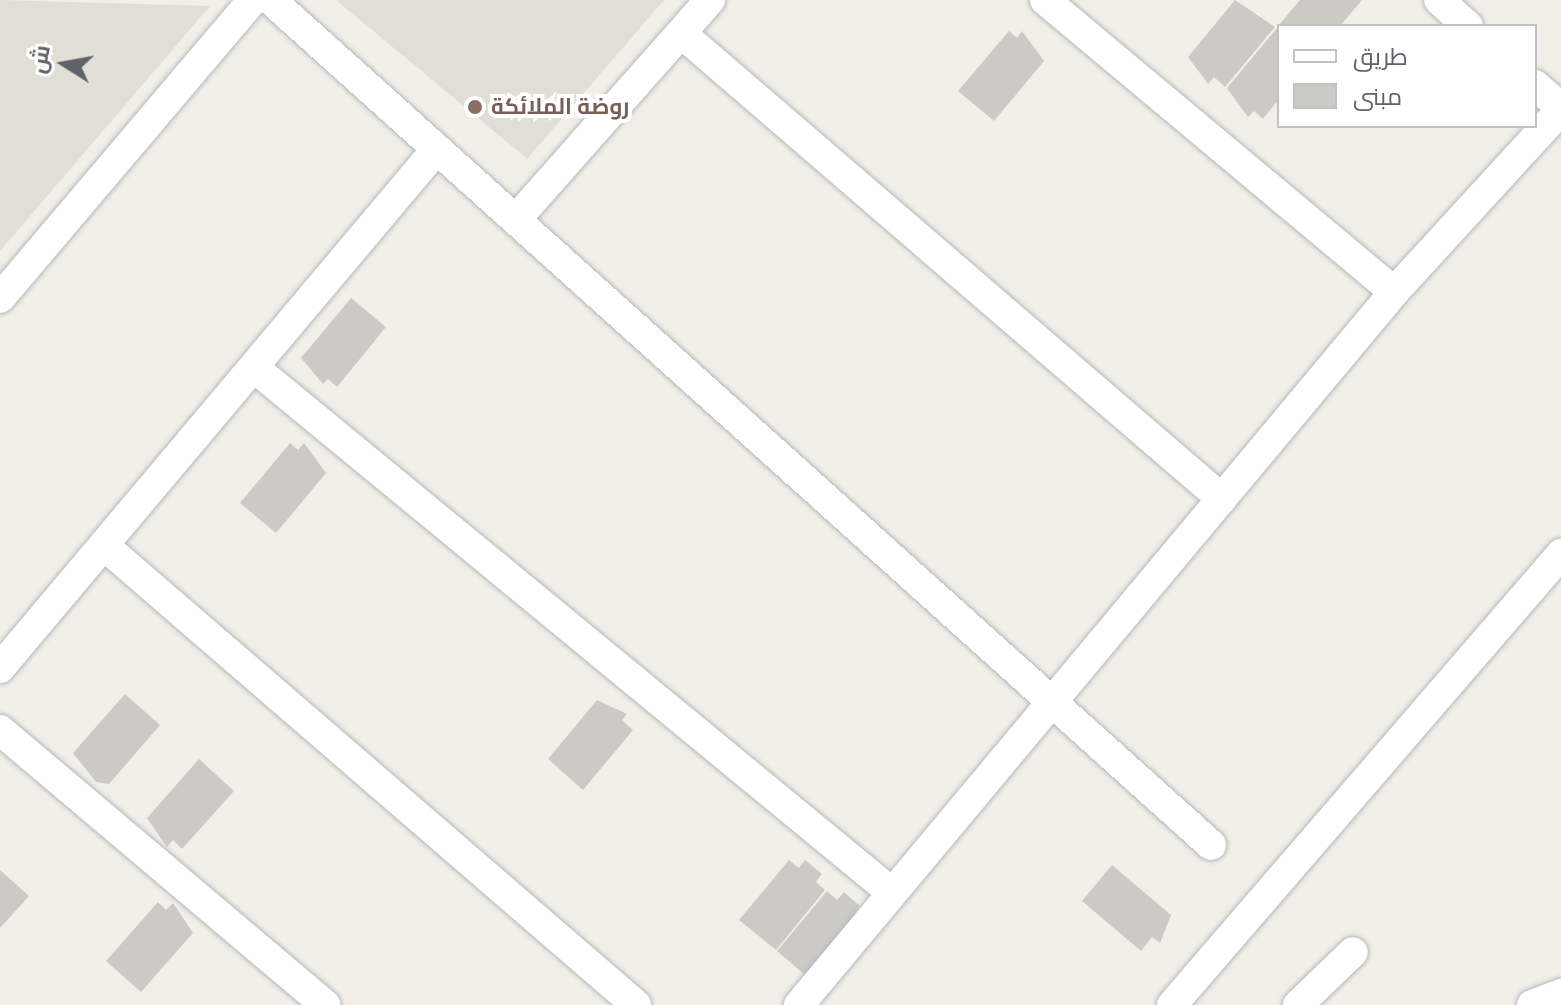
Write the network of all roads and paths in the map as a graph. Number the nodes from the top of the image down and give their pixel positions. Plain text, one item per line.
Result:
1 (253, 0) edge
2 (271, 0) edge
3 (710, 0) edge
4 (1045, 0) edge
5 (1439, 0) edge
6 (1466, 24) edge
7 (681, 33) junction
8 (1537, 87) edge
9 (1561, 109) edge
10 (435, 151) junction
11 (518, 217) junction
12 (1394, 292) junction
13 (0, 298) edge
14 (257, 370) junction
15 (1222, 499) junction
16 (107, 548) junction
17 (1561, 554) edge
18 (0, 668) edge
19 (1055, 699) junction
20 (0, 730) edge
21 (1211, 845) dead end
22 (890, 891) junction
23 (1353, 952) dead end
24 (1561, 994) edge
25 (325, 1005) edge
26 (636, 1005) edge
27 (799, 1005) edge
28 (1172, 1005) edge
29 (1298, 1005) edge
30 (1532, 1005) edge

1 - 13 street
2 - 10 street
3 - 7 street
4 - 12 street
5 - 6 street
7 - 11 street
7 - 15 street
8 - 9 street
9 - 12 street
10 - 11 street
10 - 14 street
11 - 19 street
12 - 15 street
14 - 16 street
14 - 22 street
15 - 19 street
16 - 18 street
16 - 26 street
17 - 28 street
19 - 21 street
19 - 22 street
20 - 25 street
22 - 27 street
23 - 29 street
24 - 30 street

